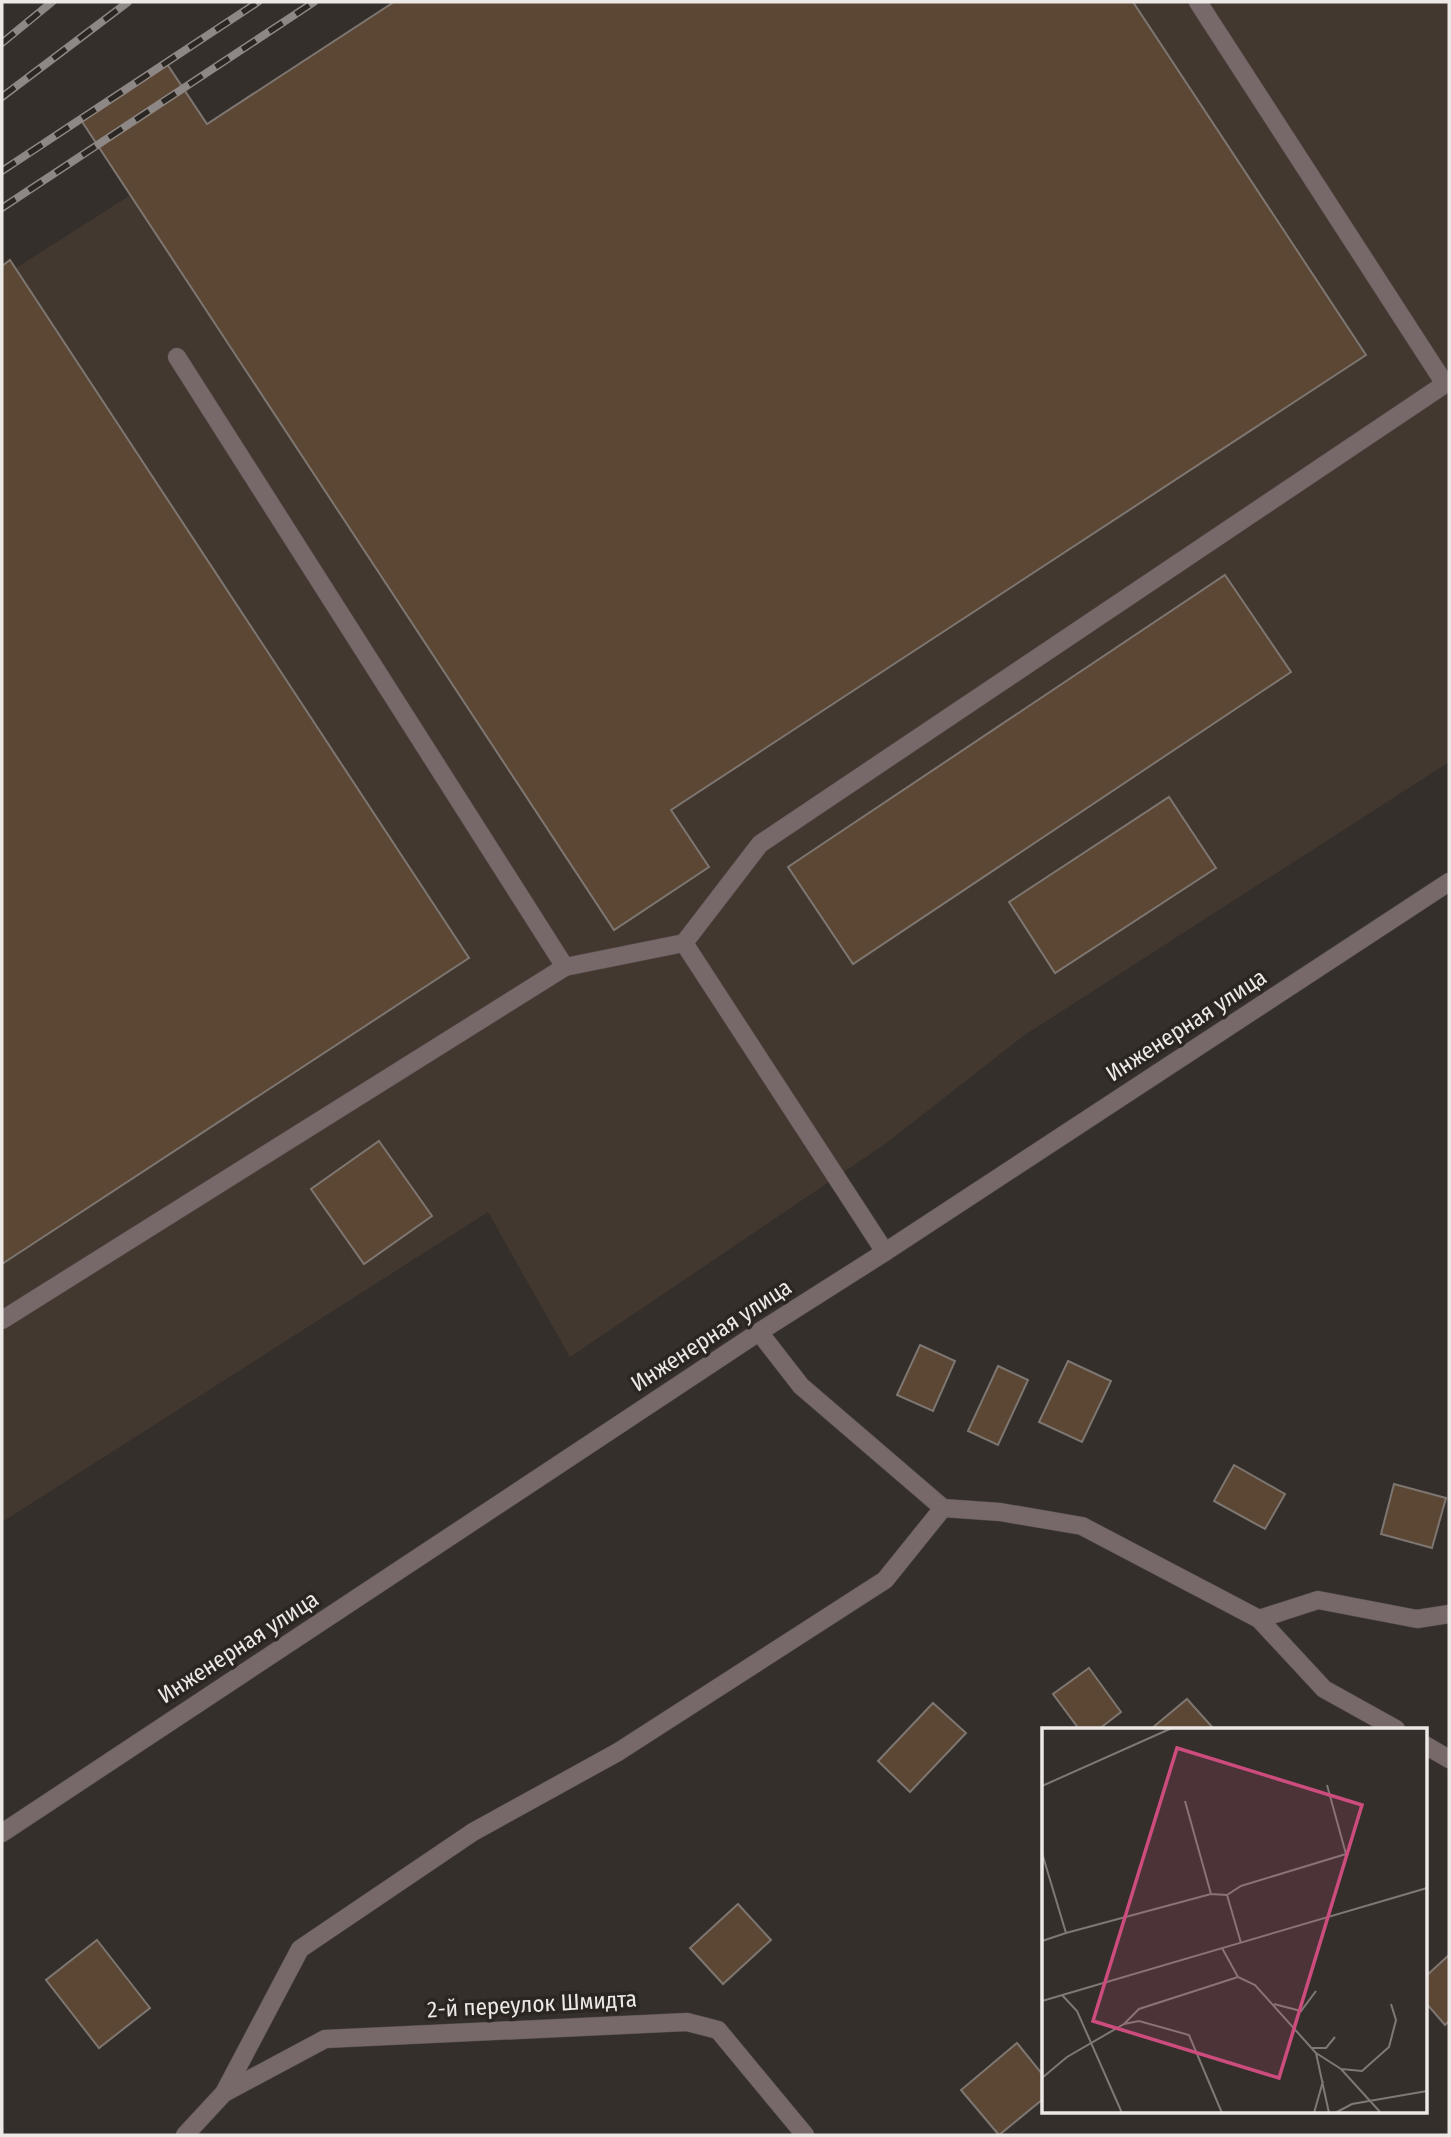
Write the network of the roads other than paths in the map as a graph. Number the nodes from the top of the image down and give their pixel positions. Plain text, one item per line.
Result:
1 (1198, 2) edge
2 (177, 357) dead end
3 (1449, 882) edge
4 (684, 943) junction
5 (565, 967) junction
6 (885, 1252) junction
7 (2, 1320) edge
8 (759, 1332) junction
9 (943, 1508) junction
10 (1449, 1614) edge
11 (1259, 1619) junction
12 (1394, 1728) edge
13 (1426, 1746) edge
14 (1449, 1759) edge
15 (2, 1833) edge
16 (224, 2093) junction
17 (185, 2135) edge
18 (805, 2135) edge

1 - 4 street
2 - 5 street
3 - 6 street, Инженерная улица
4 - 5 street
4 - 6 street
5 - 7 street
6 - 8 street, Инженерная улица
8 - 9 street
8 - 15 street, Инженерная улица
9 - 11 street
9 - 16 street
10 - 11 street
11 - 12 street
13 - 14 street
16 - 17 street
16 - 18 street, 2-й переулок Шмидта

